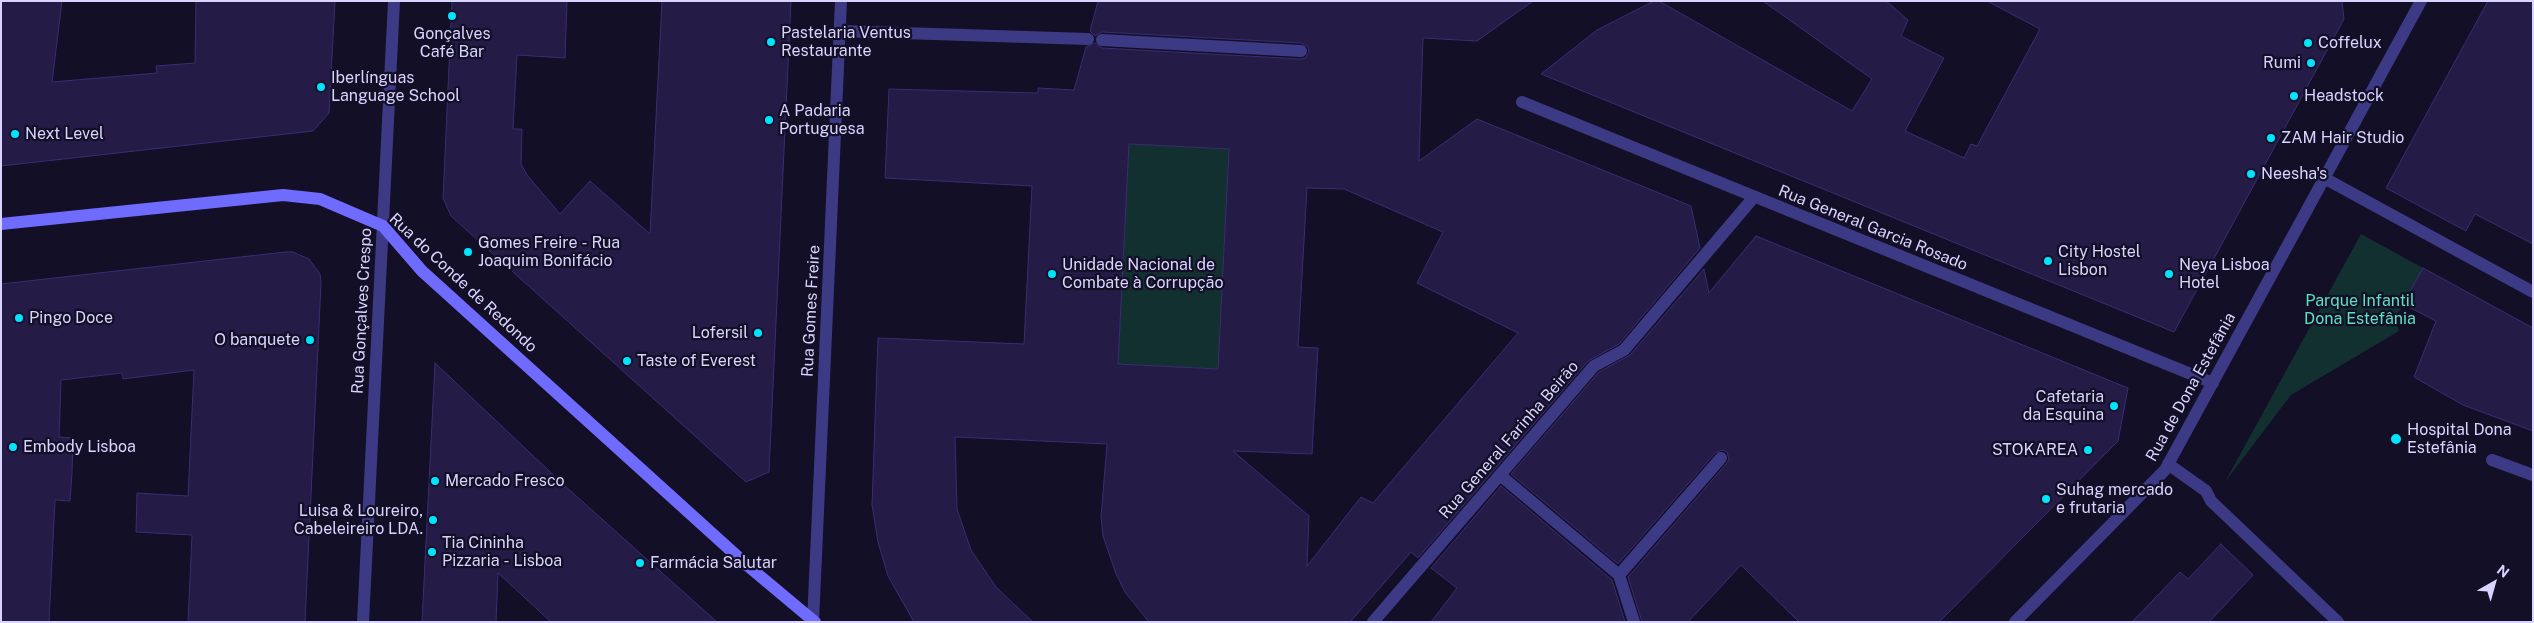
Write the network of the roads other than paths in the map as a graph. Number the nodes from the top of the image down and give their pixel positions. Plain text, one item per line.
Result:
1 (394, 1) edge
2 (841, 1) edge
3 (2421, 1) edge
4 (840, 31) junction
5 (1088, 39) dead end
6 (1102, 40) dead end
7 (1301, 51) dead end
8 (1522, 102) dead end
9 (2324, 178) junction
10 (1754, 196) junction
11 (1, 224) edge
12 (382, 226) junction
13 (2533, 292) edge
14 (2213, 383) junction
15 (1721, 458) dead end
16 (2492, 460) dead end
17 (2168, 464) junction
18 (1500, 475) junction
19 (2533, 475) edge
20 (1619, 575) junction
21 (814, 621) edge
22 (363, 622) edge
23 (1373, 622) edge
24 (1634, 622) edge
25 (2015, 622) edge
26 (2338, 622) edge

1 - 12 street, Rua Gonçalves Crespo
2 - 4 street, Rua Gomes Freire
3 - 9 street, Rua de Dona Estefânia
4 - 5 street
4 - 21 street, Rua Gomes Freire
6 - 7 street
8 - 10 street, Rua General Garcia Rosado
9 - 13 street
9 - 14 street, Rua de Dona Estefânia
10 - 14 street, Rua General Garcia Rosado
10 - 18 street, Rua General Farinha Beirão
11 - 12 main road, Rua do Conde de Redondo
12 - 21 main road, Rua do Conde de Redondo
12 - 22 street, Rua Gonçalves Crespo
14 - 17 street, Rua de Dona Estefânia
15 - 20 street
16 - 19 street
17 - 25 street, Rua de Dona Estefânia
17 - 26 street
18 - 20 street
18 - 23 street, Rua General Farinha Beirão
20 - 24 street

